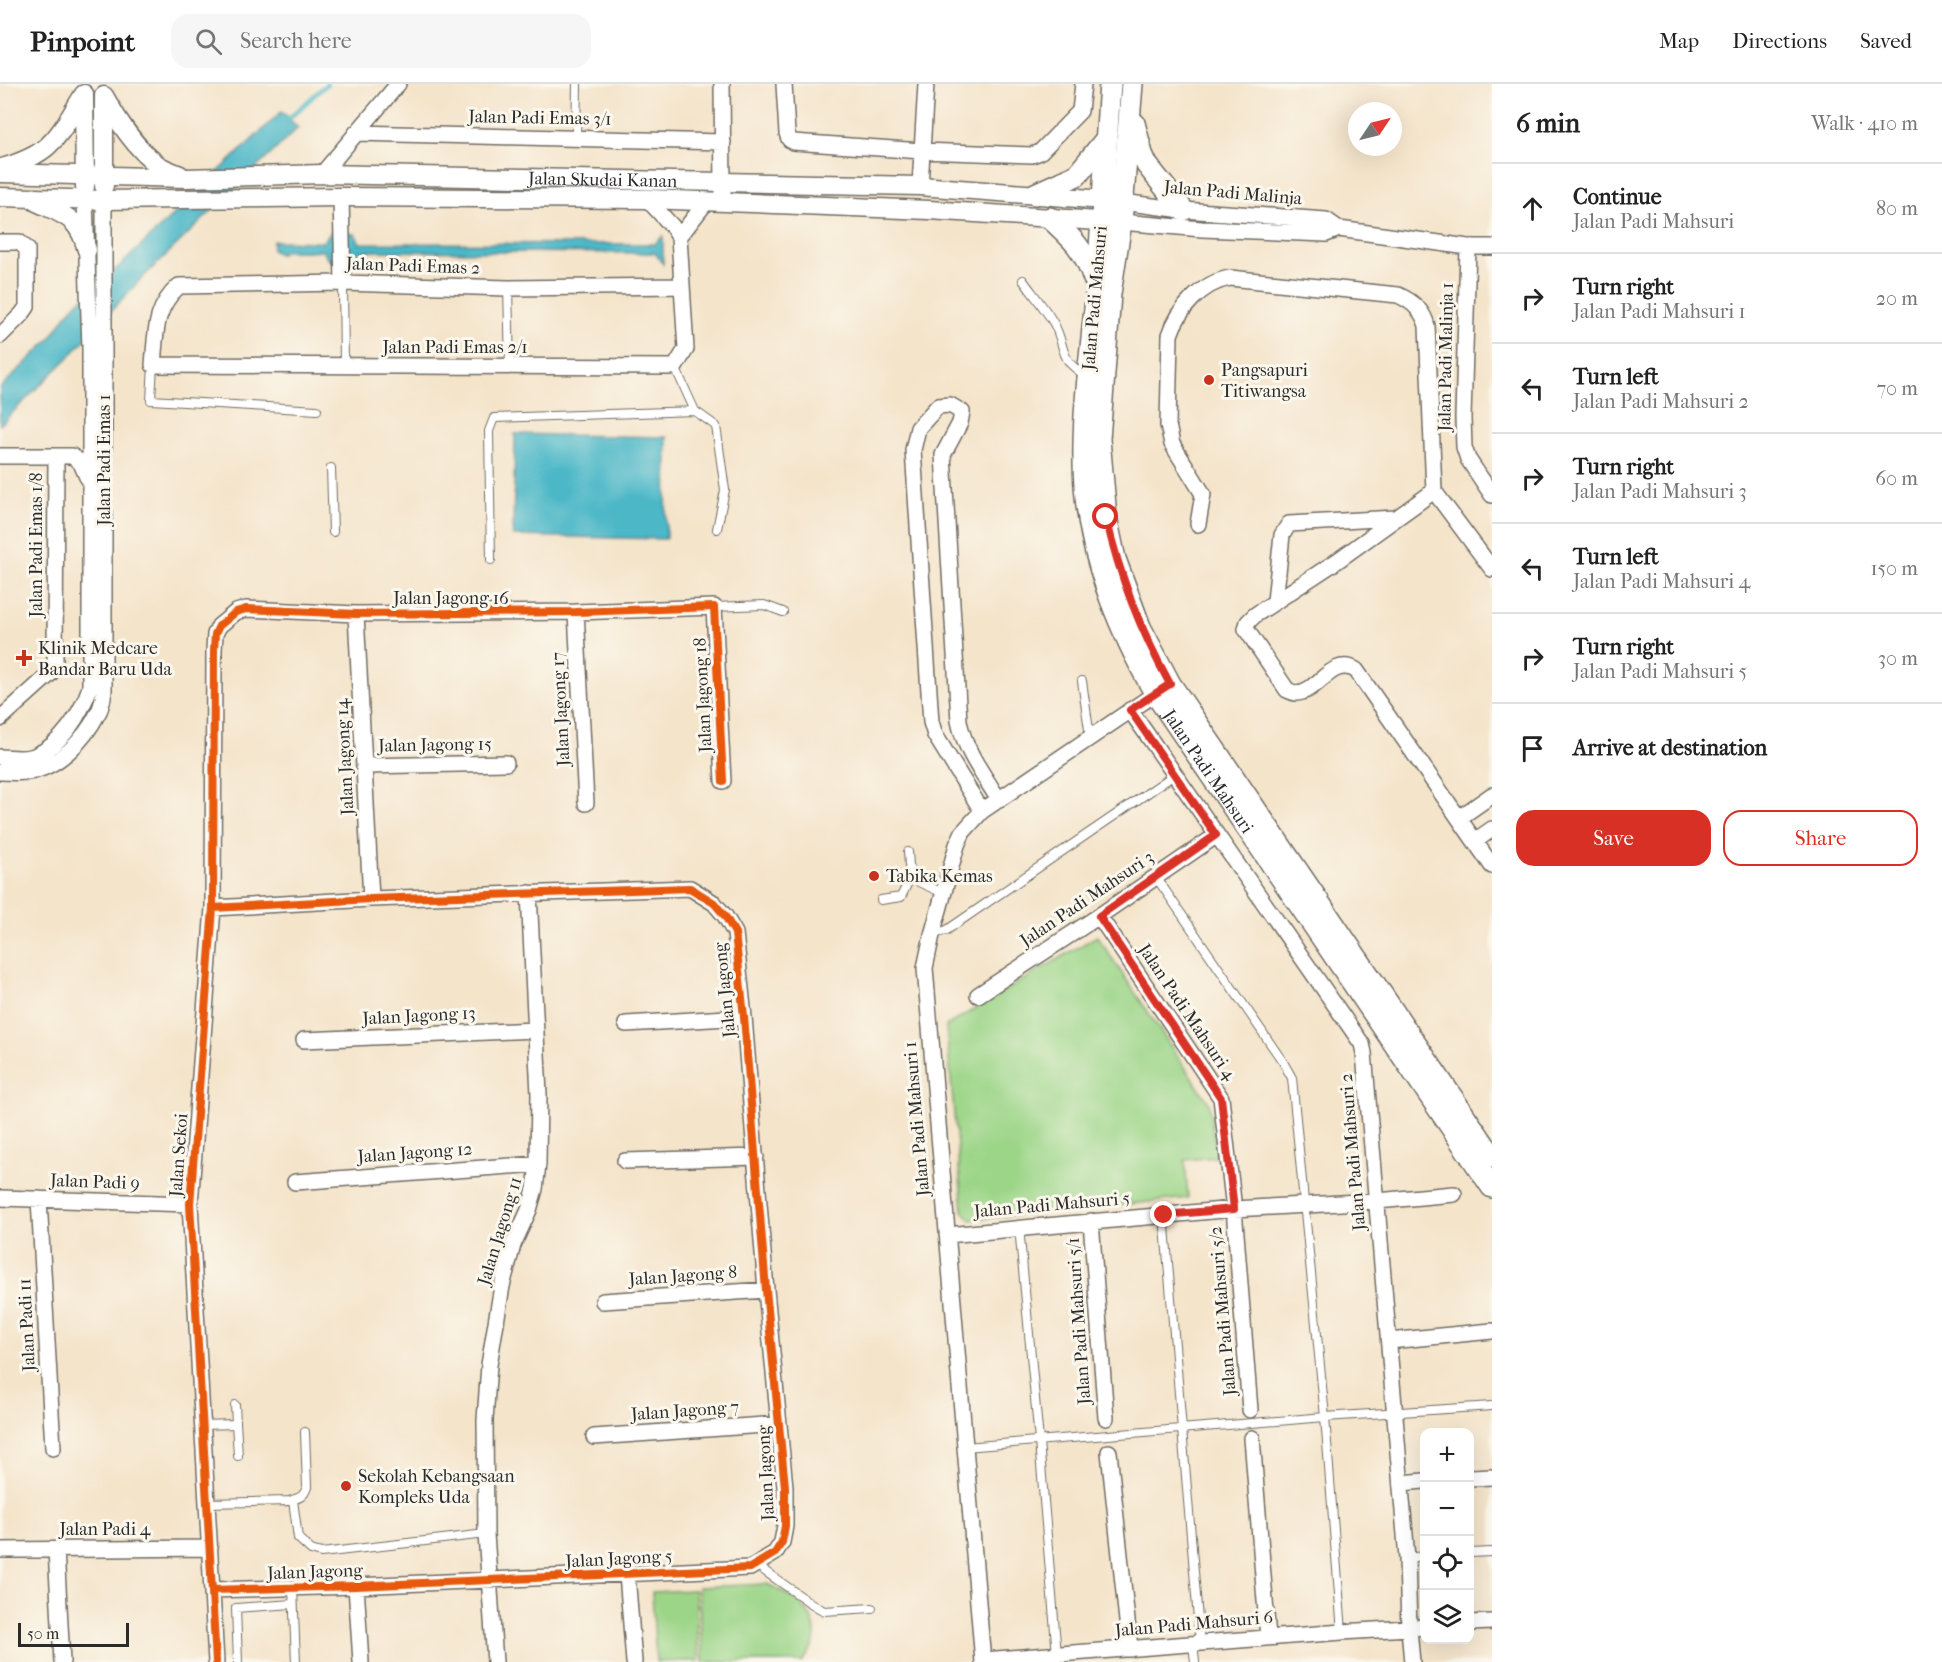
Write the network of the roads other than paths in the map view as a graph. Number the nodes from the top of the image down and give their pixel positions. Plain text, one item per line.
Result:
1 (398, 84) edge
2 (577, 84) edge
3 (722, 84) edge
4 (784, 84) edge
5 (926, 84) edge
6 (1083, 84) edge
7 (1110, 84) edge
8 (1132, 84) edge
9 (84, 89) edge
10 (104, 90) edge
11 (1131, 108) junction
12 (356, 133) junction
13 (576, 138) junction
14 (1106, 139) junction
15 (723, 142) junction
16 (922, 151) junction
17 (0, 168) edge
18 (0, 174) edge
19 (322, 174) junction
20 (85, 176) junction
21 (104, 176) junction
22 (192, 178) junction
23 (723, 183) junction
24 (920, 186) junction
25 (1035, 194) junction
26 (0, 197) edge
27 (341, 197) junction
28 (28, 198) junction
29 (646, 199) junction
30 (85, 200) junction
31 (104, 200) junction
32 (715, 202) junction
33 (1183, 210) junction
34 (1112, 211) junction
35 (1050, 218) junction
36 (1339, 229) junction
37 (679, 237) junction
38 (0, 242) edge
39 (1468, 247) junction
40 (1492, 247) edge
41 (87, 250) junction
42 (1023, 280) dead end
43 (343, 283) junction
44 (681, 286) junction
45 (508, 288) junction
46 (1097, 288) junction
47 (4, 329) edge
48 (153, 364) junction
49 (344, 366) junction
50 (510, 366) junction
51 (675, 367) junction
52 (1088, 376) junction
53 (317, 410) dead end
54 (695, 411) junction
55 (90, 426) junction
56 (0, 456) edge
57 (56, 456) junction
58 (72, 456) junction
59 (331, 468) dead end
60 (90, 488) junction
61 (1434, 491) junction
62 (1492, 495) edge
63 (1396, 518) junction
64 (1198, 524) dead end
65 (717, 529) dead end
66 (333, 532) dead end
67 (491, 560) dead end
68 (1492, 569) edge
69 (1275, 601) junction
70 (714, 607) junction
71 (576, 612) junction
72 (783, 612) dead end
73 (356, 614) junction
74 (214, 651) joint
75 (1082, 681) dead end
76 (1162, 688) junction
77 (1130, 710) junction
78 (0, 719) edge
79 (959, 721) junction
80 (931, 722) junction
81 (1089, 737) junction
82 (0, 757) edge
83 (506, 764) dead end
84 (365, 766) junction
85 (0, 772) edge
86 (1174, 775) junction
87 (723, 781) dead end
88 (1492, 795) edge
89 (999, 800) junction
90 (586, 803) dead end
91 (982, 812) junction
92 (1459, 818) junction
93 (1492, 829) edge
94 (1216, 835) junction
95 (1475, 841) junction
96 (908, 852) dead end
97 (1492, 866) edge
98 (1156, 877) junction
99 (910, 878) junction
100 (529, 893) junction
101 (944, 893) junction
102 (371, 899) junction
103 (881, 900) dead end
104 (213, 908) junction
105 (1099, 916) junction
106 (932, 934) junction
107 (978, 995) dead end
108 (744, 1017) junction
109 (626, 1024) dead end
110 (536, 1030) junction
111 (304, 1040) dead end
112 (1492, 1156) edge
113 (756, 1157) junction
114 (625, 1161) dead end
115 (538, 1164) junction
116 (296, 1182) dead end
117 (1492, 1186) edge
118 (1454, 1194) dead end
119 (0, 1198) edge
120 (39, 1199) junction
121 (1377, 1201) junction
122 (190, 1204) junction
123 (1304, 1205) junction
124 (1234, 1209) junction
125 (1164, 1215) junction
126 (1091, 1221) junction
127 (1019, 1227) junction
128 (947, 1235) junction
129 (766, 1290) junction
130 (603, 1301) dead end
131 (1492, 1331) edge
132 (1389, 1341) junction
133 (235, 1405) dead end
134 (1492, 1406) edge
135 (1250, 1410) dead end
136 (1394, 1413) junction
137 (1325, 1417) junction
138 (1106, 1418) dead end
139 (236, 1424) junction
140 (779, 1424) junction
141 (202, 1425) junction
142 (1181, 1429) junction
143 (305, 1432) dead end
144 (594, 1437) dead end
145 (1252, 1438) dead end
146 (1039, 1441) junction
147 (965, 1447) junction
148 (53, 1448) dead end
149 (1109, 1452) dead end
150 (238, 1455) dead end
151 (1492, 1477) edge
152 (1474, 1478) edge
153 (1420, 1481) edge
154 (1401, 1483) junction
155 (293, 1500) junction
156 (207, 1503) junction
157 (486, 1534) junction
158 (210, 1548) junction
159 (56, 1549) junction
160 (0, 1550) edge
161 (1492, 1552) edge
162 (1474, 1553) edge
163 (1420, 1557) edge
164 (1407, 1558) junction
165 (753, 1566) junction
166 (627, 1574) junction
167 (490, 1579) junction
168 (356, 1586) junction
169 (212, 1590) junction
170 (293, 1596) junction
171 (872, 1608) dead end
172 (1492, 1622) edge
173 (1474, 1623) edge
174 (1420, 1628) edge
175 (1409, 1629) junction
176 (1342, 1632) junction
177 (1268, 1638) junction
178 (1197, 1644) junction
179 (1130, 1649) junction
180 (1056, 1655) junction
181 (983, 1661) edge
182 (62, 1662) edge
183 (216, 1662) edge
184 (238, 1662) edge
185 (296, 1662) edge
186 (361, 1662) edge
187 (495, 1662) edge
188 (634, 1662) edge
189 (1195, 1662) edge
190 (1412, 1662) edge

1 - 12 street
2 - 13 lane
3 - 15 street
4 - 16 street
5 - 16 street
6 - 16 street
7 - 14 main road, Jalan Padi Mahsuri
8 - 11 main road, Jalan Padi Mahsuri
9 - 17 street
9 - 20 street, Jalan Padi Emas 1
10 - 21 street, Jalan Padi Emas 1
10 - 22 street
11 - 33 main road
11 - 34 main road, Jalan Padi Mahsuri
12 - 13 street, Jalan Padi Emas 3/1
12 - 19 street
13 - 15 street, Jalan Padi Emas 3/1
14 - 25 main road
14 - 34 main road, Jalan Padi Mahsuri
15 - 23 street
16 - 24 street
18 - 20 street, Jalan Skudai Kanan
19 - 22 street, Jalan Skudai Kanan
19 - 23 street, Jalan Skudai Kanan
20 - 21 street, Jalan Skudai Kanan
20 - 30 street, Jalan Padi Emas 1
21 - 22 street, Jalan Skudai Kanan
21 - 31 street, Jalan Padi Emas 1
23 - 24 street, Jalan Skudai Kanan
23 - 32 street
24 - 25 street, Jalan Skudai Kanan
25 - 34 street, Jalan Skudai Kanan
26 - 28 street, Jalan Skudai Kanan
27 - 29 street, Jalan Skudai Kanan
27 - 31 street, Jalan Skudai Kanan
27 - 43 street
28 - 30 street, Jalan Skudai Kanan
28 - 41 street
29 - 32 street, Jalan Skudai Kanan
29 - 37 street
30 - 31 street, Jalan Skudai Kanan
30 - 41 street, Jalan Padi Emas 1
31 - 85 street, Jalan Padi Emas 1
32 - 35 street, Jalan Skudai Kanan
32 - 37 street
33 - 34 street, Jalan Padi Malinja
33 - 36 street, Jalan Padi Malinja
34 - 35 street, Jalan Skudai Kanan
34 - 36 street, Jalan Padi Malinja
34 - 46 main road, Jalan Padi Mahsuri
34 - 76 main road, Jalan Padi Mahsuri
35 - 46 main road
36 - 39 street, Jalan Padi Malinja
37 - 44 street
38 - 47 street
39 - 40 street, Jalan Padi Malinja
39 - 62 street, Jalan Padi Malinja 1
41 - 55 street, Jalan Padi Emas 1
42 - 52 lane
43 - 45 street, Jalan Padi Emas 2
43 - 48 street, Jalan Padi Emas 2
43 - 49 lane
44 - 45 street, Jalan Padi Emas 2
44 - 51 street
45 - 50 lane
46 - 52 main road, Jalan Padi Mahsuri
48 - 49 street, Jalan Padi Emas 2/1
48 - 53 lane
49 - 50 street, Jalan Padi Emas 2/1
50 - 51 street, Jalan Padi Emas 2/1
51 - 54 lane
52 - 76 main road, Jalan Padi Mahsuri
54 - 65 lane
54 - 67 lane
55 - 58 street
55 - 60 street, Jalan Padi Emas 1
56 - 57 street, Jalan Padi Emas 1/8
57 - 58 street, Jalan Padi Emas 1/8
57 - 78 street, Jalan Padi Emas 1/8
58 - 60 street
59 - 66 lane
60 - 82 street, Jalan Padi Emas 1
61 - 63 street
61 - 64 street
61 - 68 street
63 - 69 street
63 - 69 street
69 - 92 street
70 - 71 street, Jalan Jagong 16
70 - 72 lane
70 - 87 street, Jalan Jagong 18
71 - 73 street, Jalan Jagong 16
71 - 90 street, Jalan Jagong 17
73 - 74 street, Jalan Jagong 16
73 - 84 street, Jalan Jagong 14
74 - 104 street, Jalan Sekoi
75 - 81 lane
76 - 77 street, Jalan Padi Mahsuri 1
76 - 112 main road, Jalan Padi Mahsuri
76 - 117 main road, Jalan Padi Mahsuri
77 - 81 street, Jalan Padi Mahsuri 1
77 - 86 street, Jalan Padi Mahsuri 2
79 - 80 street
79 - 80 street
79 - 89 street
80 - 91 street
81 - 89 street, Jalan Padi Mahsuri 1
83 - 84 street, Jalan Jagong 15
84 - 102 street, Jalan Jagong 14
86 - 94 street, Jalan Padi Mahsuri 2
86 - 106 lane
88 - 92 street
89 - 91 street, Jalan Padi Mahsuri 1
91 - 101 street, Jalan Padi Mahsuri 1
92 - 95 street
93 - 95 street
94 - 98 street, Jalan Padi Mahsuri 3
94 - 121 street, Jalan Padi Mahsuri 2
95 - 97 street
96 - 99 lane
98 - 105 street, Jalan Padi Mahsuri 3
98 - 123 lane
99 - 101 lane
99 - 103 lane
100 - 102 street, Jalan Jagong
100 - 108 street, Jalan Jagong
100 - 110 street, Jalan Jagong 11
101 - 106 street, Jalan Padi Mahsuri 1
102 - 104 street, Jalan Jagong
104 - 122 street, Jalan Sekoi
105 - 107 street, Jalan Padi Mahsuri 3
105 - 124 street, Jalan Padi Mahsuri 4
106 - 128 street, Jalan Padi Mahsuri 1
108 - 109 street
108 - 113 street, Jalan Jagong
110 - 111 street, Jalan Jagong 13
110 - 115 street, Jalan Jagong 11
113 - 114 street
113 - 129 street, Jalan Jagong
115 - 116 street, Jalan Jagong 12
115 - 157 street, Jalan Jagong 11
118 - 121 street, Jalan Padi Mahsuri 5
119 - 120 street, Jalan Padi 9
120 - 122 street, Jalan Padi 9
120 - 148 street, Jalan Padi 11
121 - 123 street, Jalan Padi Mahsuri 5
121 - 132 street, Jalan Padi Mahsuri 2
122 - 141 street, Jalan Sekoi
123 - 124 street, Jalan Padi Mahsuri 5
123 - 137 lane
124 - 125 street, Jalan Padi Mahsuri 5
124 - 135 street, Jalan Padi Mahsuri 5/2
125 - 126 street, Jalan Padi Mahsuri 5
125 - 142 lane
126 - 127 street, Jalan Padi Mahsuri 5
126 - 138 street, Jalan Padi Mahsuri 5/1
127 - 128 street, Jalan Padi Mahsuri 5
127 - 146 lane
128 - 147 street, Jalan Padi Mahsuri 1
129 - 130 street, Jalan Jagong 8
129 - 140 street, Jalan Jagong
131 - 132 street
132 - 136 street, Jalan Padi Mahsuri 2
133 - 139 lane
134 - 136 lane
136 - 137 lane
136 - 154 street, Jalan Padi Mahsuri 2
137 - 142 lane
137 - 176 lane
139 - 141 lane
139 - 150 lane
140 - 144 street, Jalan Jagong 7
140 - 165 street, Jalan Jagong
141 - 156 street, Jalan Sekoi
142 - 146 lane
142 - 178 lane
143 - 155 lane
145 - 177 street
146 - 147 lane
146 - 180 lane
147 - 181 street, Jalan Padi Mahsuri 1
149 - 179 street
151 - 152 street
153 - 154 street
154 - 164 street, Jalan Padi Mahsuri 2
155 - 156 lane
155 - 157 lane
156 - 158 street, Jalan Sekoi
157 - 167 street, Jalan Jagong 11
158 - 159 street, Jalan Padi 4
158 - 169 street, Jalan Sekoi
159 - 160 street, Jalan Padi 4
159 - 182 street
161 - 162 lane
163 - 164 lane
164 - 175 street, Jalan Padi Mahsuri 2
165 - 166 street, Jalan Jagong 5
165 - 171 lane
166 - 167 street, Jalan Jagong 5
166 - 188 street
167 - 168 street, Jalan Jagong
167 - 187 street, Jalan Jagong 11
168 - 170 street, Jalan Jagong
168 - 186 street
169 - 170 street, Jalan Jagong
169 - 183 street, Jalan Sekoi
170 - 184 lane
170 - 185 lane
172 - 173 street
174 - 175 street, Jalan Padi Mahsuri 6
175 - 176 street, Jalan Padi Mahsuri 6
175 - 190 street, Jalan Padi Mahsuri 2
176 - 177 street, Jalan Padi Mahsuri 6
177 - 178 street, Jalan Padi Mahsuri 6
178 - 179 street, Jalan Padi Mahsuri 6
178 - 189 lane
179 - 180 street, Jalan Padi Mahsuri 6
180 - 181 street, Jalan Padi Mahsuri 6

